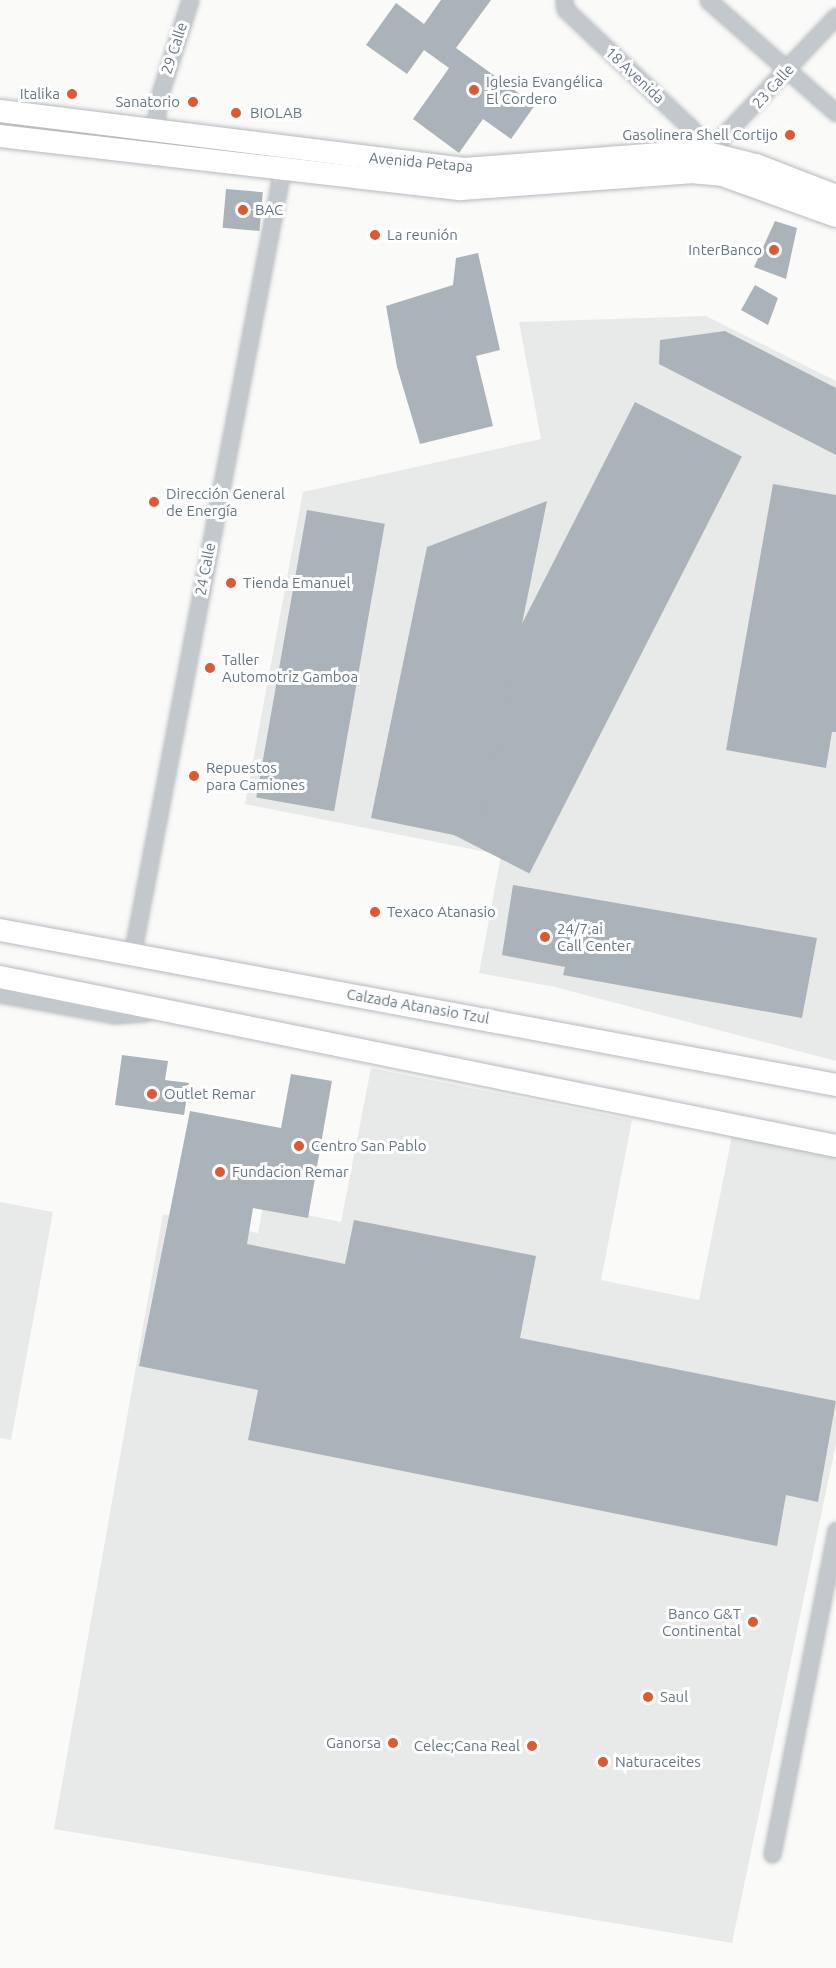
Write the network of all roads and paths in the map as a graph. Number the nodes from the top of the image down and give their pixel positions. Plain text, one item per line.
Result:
1 (190, 0) edge
2 (708, 0) edge
3 (563, 1) edge
4 (836, 16) edge
5 (785, 72) junction
6 (0, 111) edge
7 (836, 113) edge
8 (155, 131) junction
9 (0, 136) edge
10 (703, 152) junction
11 (285, 158) junction
12 (836, 196) edge
13 (836, 216) edge
14 (0, 930) edge
15 (132, 955) junction
16 (0, 977) edge
17 (0, 993) edge
18 (157, 1011) junction
19 (836, 1085) edge
20 (836, 1146) edge
21 (836, 1530) edge
22 (772, 1854) dead end

1 - 8 street, 29 Calle
2 - 5 street
3 - 10 street, 18 Avenida
4 - 5 street, 23 Calle
5 - 7 street
5 - 10 street, 23 Calle
6 - 8 main road, Avenida Petapa
8 - 11 main road, Avenida Petapa
9 - 11 main road, Avenida Petapa
10 - 11 main road, Avenida Petapa
10 - 12 main road, Avenida Petapa
11 - 13 main road, Avenida Petapa
11 - 15 street, 24 Calle
14 - 15 main road, Calzada Atanasio Tzul
15 - 19 main road, Calzada Atanasio Tzul
16 - 18 main road
17 - 18 street
18 - 20 main road
21 - 22 street

